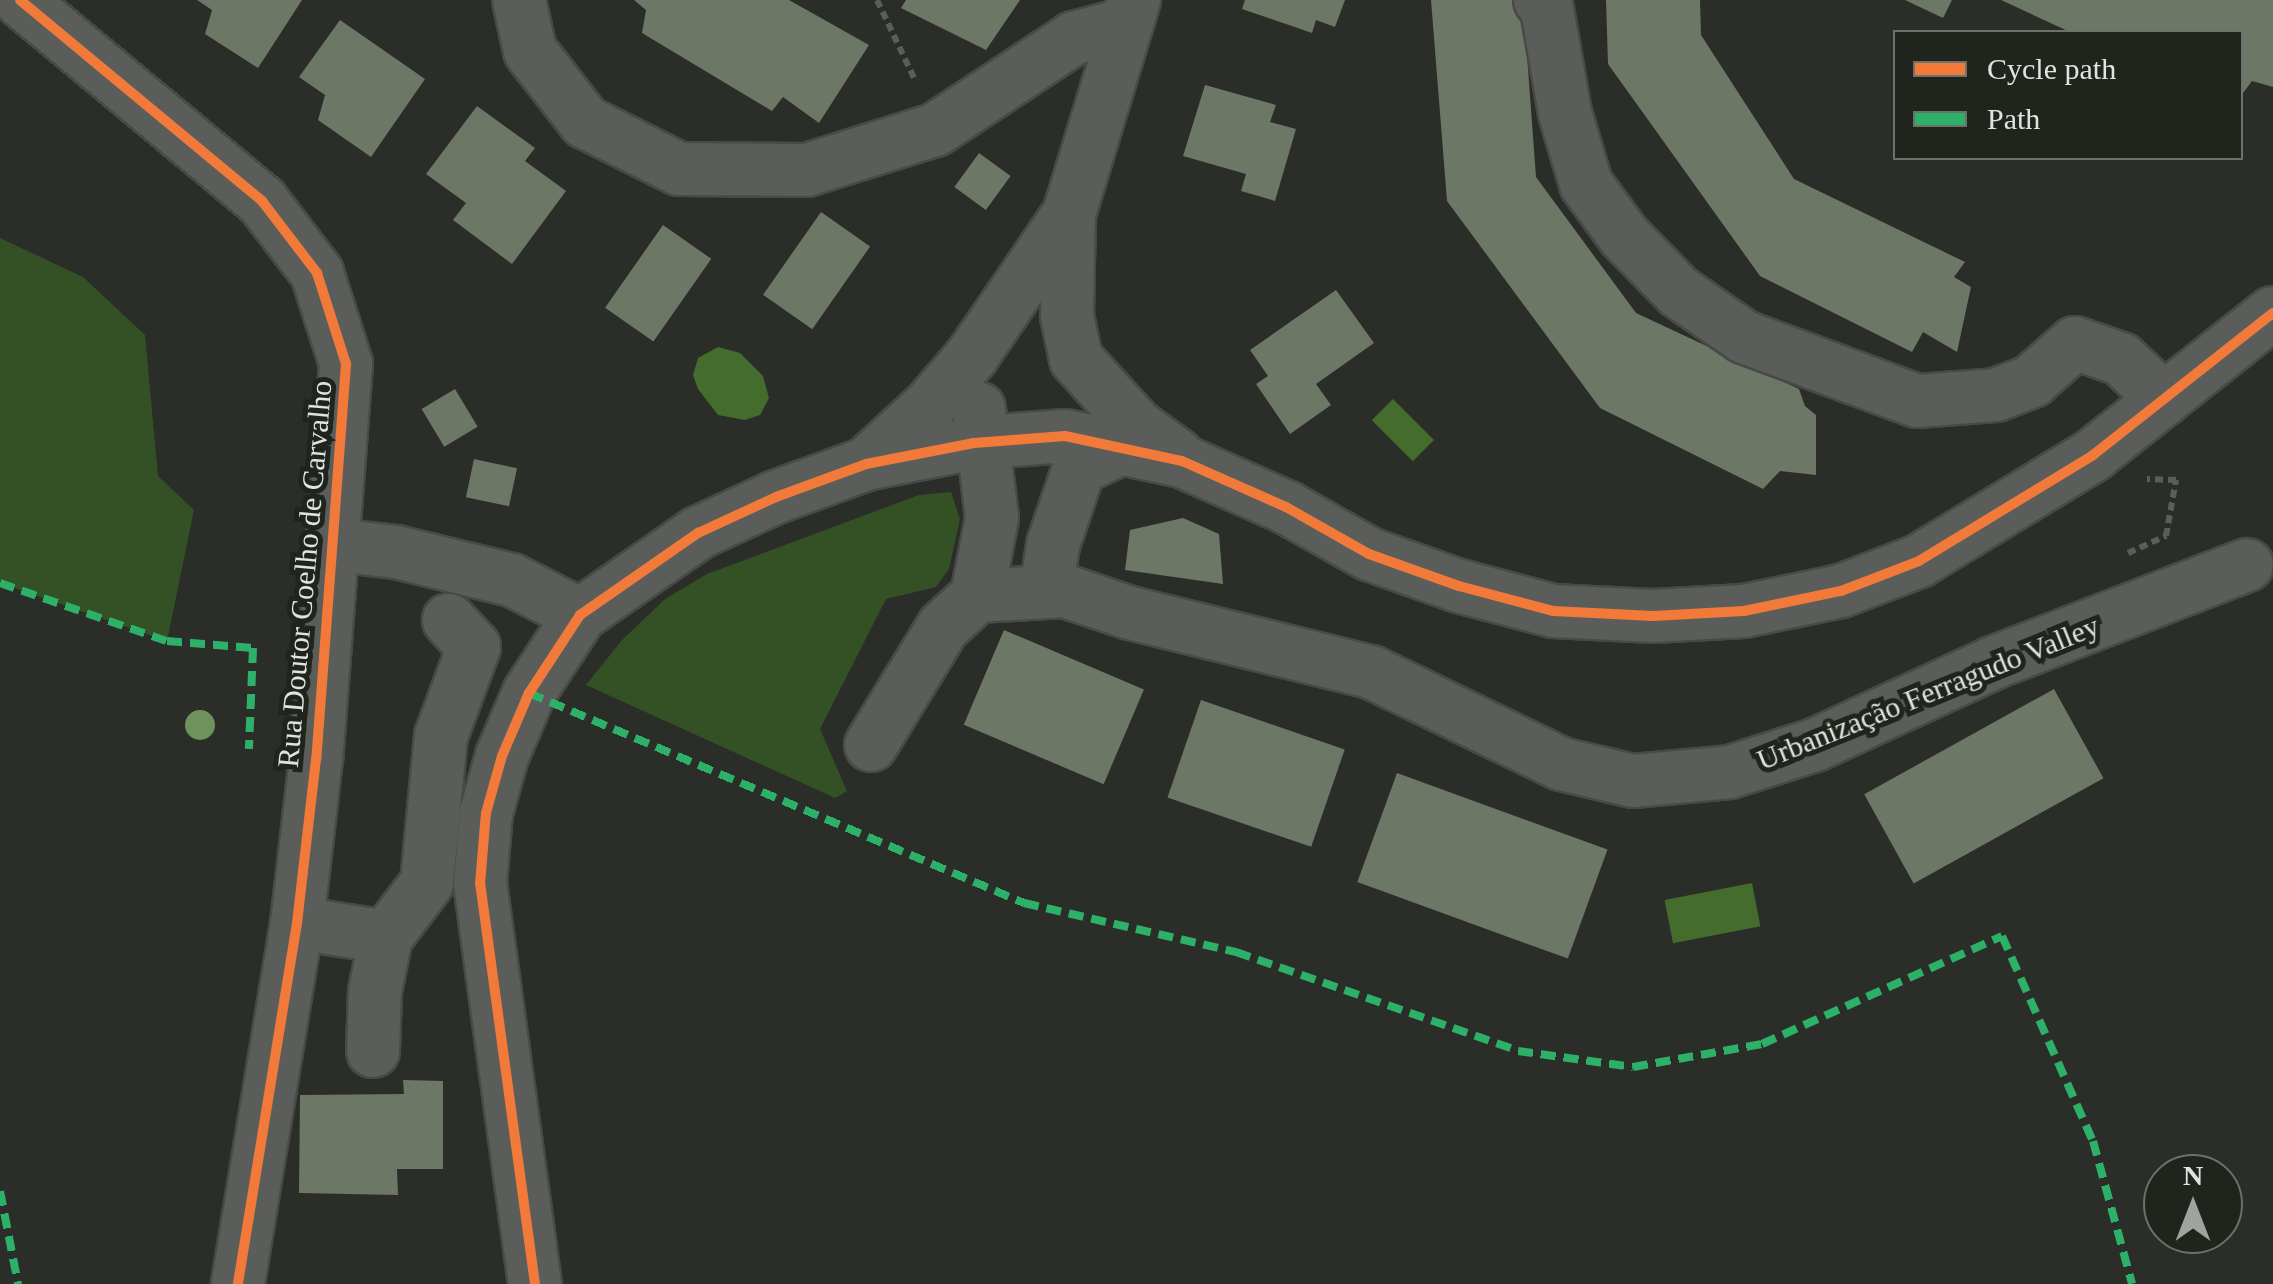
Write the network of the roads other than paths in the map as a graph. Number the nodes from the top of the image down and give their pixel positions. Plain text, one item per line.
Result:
1 (20, 0) edge
2 (519, 0) edge
3 (1540, 0) edge
4 (1129, 12) edge
5 (1069, 214) junction
6 (1018, 291) junction
7 (2273, 313) edge
8 (1076, 358) junction
9 (2164, 399) junction
10 (987, 442) junction
11 (1120, 449) junction
12 (866, 464) junction
13 (1191, 465) junction
14 (334, 545) junction
15 (2248, 565) dead end
16 (1046, 592) junction
17 (977, 596) junction
18 (580, 614) junction
19 (449, 620) dead end
20 (871, 745) dead end
21 (297, 922) junction
22 (386, 937) junction
23 (373, 1052) dead end
24 (238, 1284) edge
25 (534, 1284) edge

1 - 14 street, Rua Doutor Coelho de Carvalho
2 - 4 street
3 - 9 street
4 - 5 street
5 - 6 street
5 - 8 street
6 - 10 street
6 - 12 street
7 - 9 street
8 - 10 street
8 - 13 street
9 - 13 street
10 - 11 street
10 - 12 street
10 - 17 street
11 - 13 street
11 - 16 street
12 - 18 street
14 - 18 street
14 - 21 street, Rua Doutor Coelho de Carvalho
15 - 16 street, Urbanização Ferragudo Valley
16 - 17 street, Urbanização Ferragudo Valley
17 - 20 street
18 - 25 street
19 - 22 street
21 - 22 street
21 - 24 street, Rua Doutor Coelho de Carvalho
22 - 23 street

